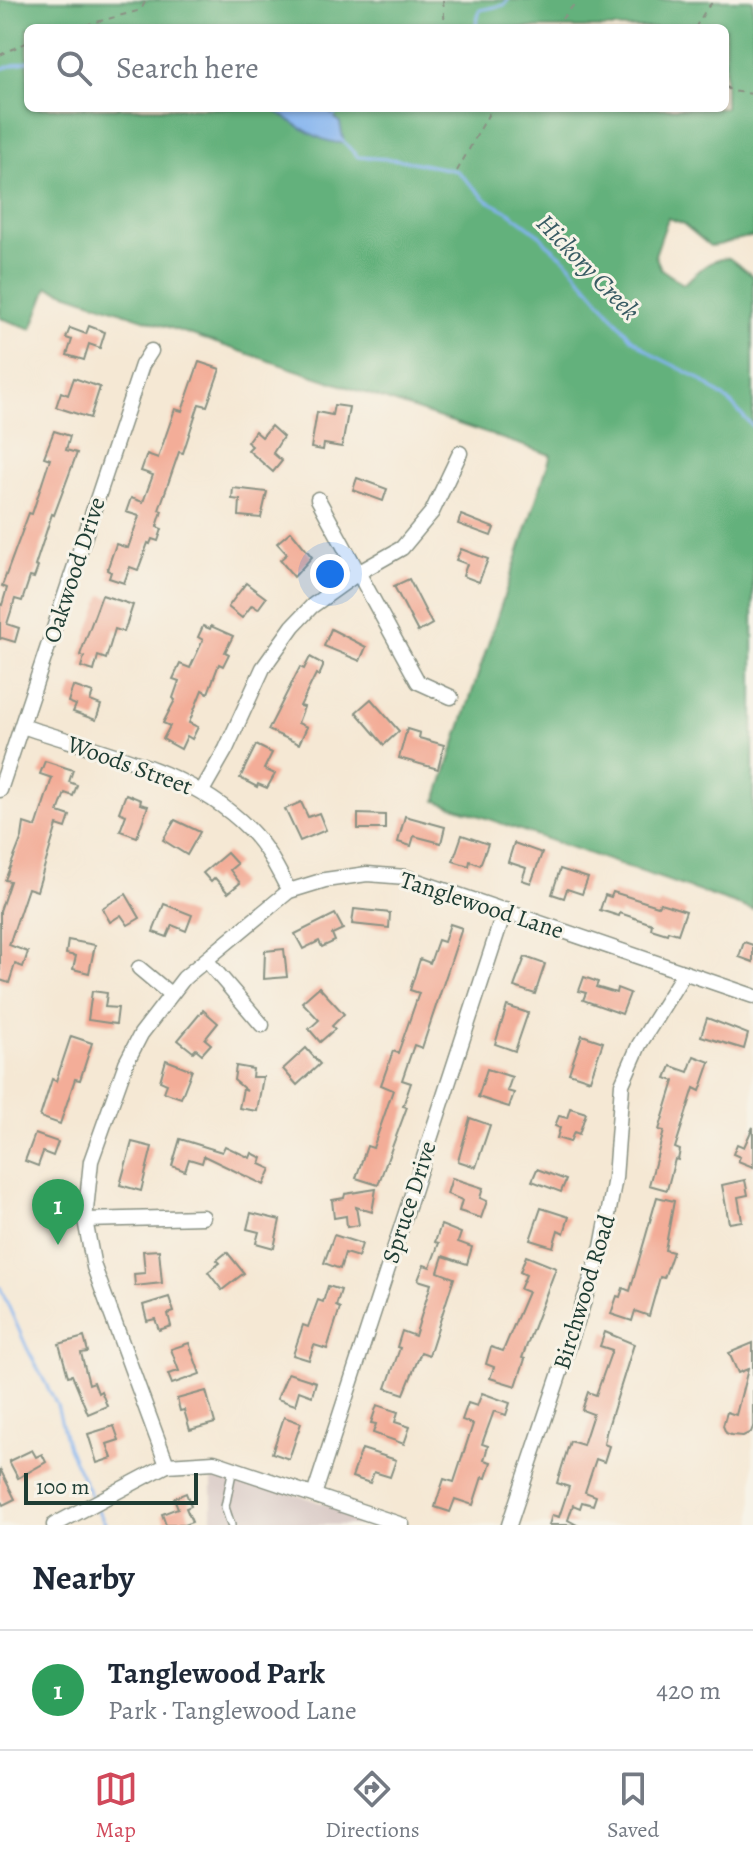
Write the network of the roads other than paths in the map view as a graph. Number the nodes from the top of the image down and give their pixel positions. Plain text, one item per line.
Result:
1 (151, 351) dead end
2 (460, 453) dead end
3 (318, 499) dead end
4 (358, 573) junction
5 (451, 697) dead end
6 (22, 726) junction
7 (0, 790) edge
8 (202, 791) junction
9 (289, 891) junction
10 (505, 909) junction
11 (207, 961) junction
12 (139, 968) dead end
13 (684, 973) junction
14 (170, 994) junction
15 (753, 996) edge
16 (262, 1025) dead end
17 (203, 1217) dead end
18 (85, 1220) junction
19 (167, 1465) junction
20 (233, 1468) junction
21 (314, 1495) junction
22 (54, 1525) edge
23 (231, 1525) edge
24 (402, 1525) edge
25 (509, 1525) edge

1 - 6 street, Oakwood Drive
2 - 4 street
3 - 4 street
4 - 5 street
4 - 8 street
6 - 7 street, Oakwood Drive
6 - 8 street, Woods Street
8 - 9 street, Woods Street
9 - 10 street, Tanglewood Lane
9 - 11 street, Tanglewood Lane
10 - 13 street, Tanglewood Lane
10 - 21 street, Spruce Drive
11 - 14 street, Tanglewood Lane
11 - 16 street
12 - 14 street
13 - 15 street, Tanglewood Lane
13 - 25 street, Birchwood Road
14 - 18 street, Tanglewood Lane
17 - 18 street
18 - 19 street, Tanglewood Lane
19 - 20 street
19 - 22 street
20 - 21 street
20 - 23 lane
21 - 24 street

